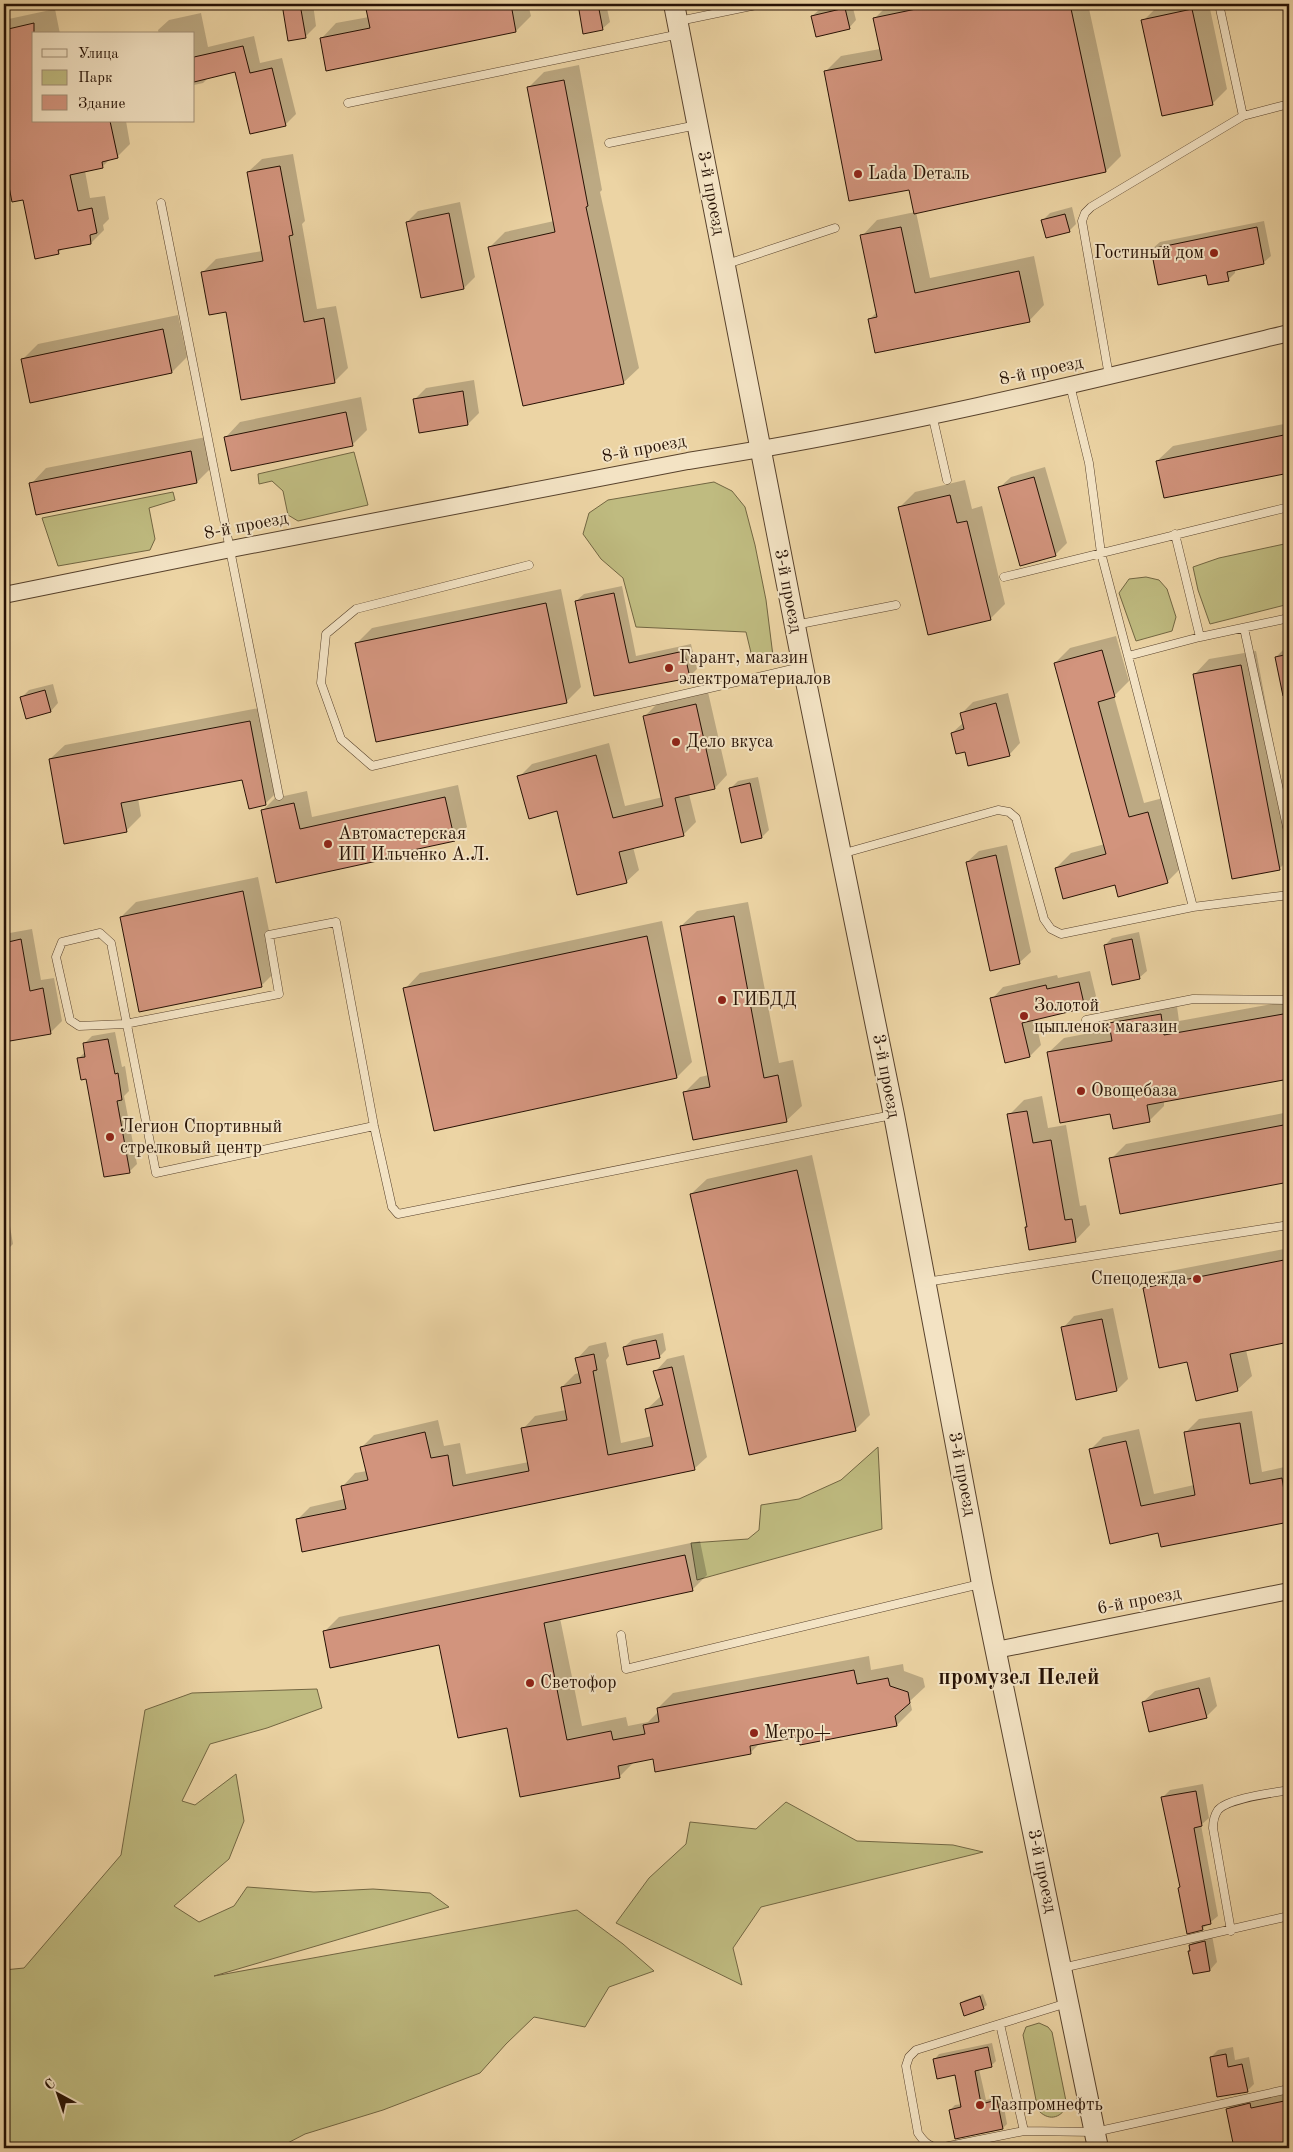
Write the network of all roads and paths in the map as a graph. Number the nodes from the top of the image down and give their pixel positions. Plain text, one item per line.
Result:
1 (761, 4) edge
2 (1219, 4) edge
3 (677, 20) edge
4 (348, 103) dead end
5 (1289, 104) edge
6 (1242, 116) junction
7 (697, 125) junction
8 (609, 143) dead end
9 (160, 203) dead end
10 (835, 228) dead end
11 (725, 265) junction
12 (1289, 333) edge
13 (1109, 376) junction
14 (1070, 385) junction
15 (932, 414) junction
16 (761, 450) junction
17 (947, 480) dead end
18 (1289, 507) edge
19 (1175, 534) junction
20 (231, 549) junction
21 (1101, 553) junction
22 (529, 565) dead end
23 (1004, 577) dead end
24 (4, 594) edge
25 (896, 605) dead end
26 (1289, 618) edge
27 (795, 625) junction
28 (1244, 628) junction
29 (1200, 637) junction
30 (1128, 656) junction
31 (803, 667) junction
32 (279, 796) dead end
33 (1289, 836) edge
34 (841, 854) junction
35 (1289, 895) edge
36 (1193, 907) junction
37 (1289, 1000) edge
38 (1086, 1020) dead end
39 (125, 1024) junction
40 (894, 1115) junction
41 (374, 1126) junction
42 (1289, 1225) edge
43 (926, 1282) junction
44 (982, 1584) junction
45 (1289, 1592) edge
46 (621, 1636) dead end
47 (996, 1650) junction
48 (1289, 1790) edge
49 (1289, 1916) edge
50 (1231, 1931) junction
51 (1062, 1968) junction
52 (1069, 2003) junction
53 (1000, 2024) junction
54 (1289, 2089) edge
55 (1024, 2131) junction
56 (1096, 2140) edge

1 - 3 lane
2 - 6 lane
3 - 4 lane
3 - 7 street, 3-й проезд
5 - 6 lane
6 - 13 lane
7 - 8 lane
7 - 11 street, 3-й проезд
9 - 20 lane
10 - 11 lane
11 - 16 street, 3-й проезд
12 - 13 street, 8-й проезд
13 - 14 street, 8-й проезд
14 - 15 street, 8-й проезд
14 - 21 lane
15 - 16 street, 8-й проезд
15 - 17 lane
16 - 20 street, 8-й проезд
16 - 27 street, 3-й проезд
18 - 19 lane
19 - 21 lane
19 - 29 lane
20 - 24 street, 8-й проезд
20 - 32 lane
21 - 23 lane
21 - 30 lane
22 - 31 lane
25 - 27 lane
26 - 28 lane
27 - 31 street, 3-й проезд
28 - 29 lane
28 - 33 lane
29 - 30 lane
30 - 36 lane
31 - 34 street, 3-й проезд
34 - 36 lane
34 - 40 street, 3-й проезд
35 - 36 lane
37 - 38 lane
39 - 39 lane
39 - 41 lane
39 - 41 lane
40 - 41 lane
40 - 43 street, 3-й проезд
42 - 43 lane
43 - 44 street, 3-й проезд
44 - 46 lane
44 - 47 street, 3-й проезд
45 - 47 street, 6-й проезд
47 - 51 street, 3-й проезд
48 - 50 lane
49 - 50 lane
50 - 51 lane
51 - 52 street, 3-й проезд
52 - 53 lane
52 - 56 street, 3-й проезд
53 - 55 lane
53 - 55 lane
54 - 56 lane
55 - 56 lane

